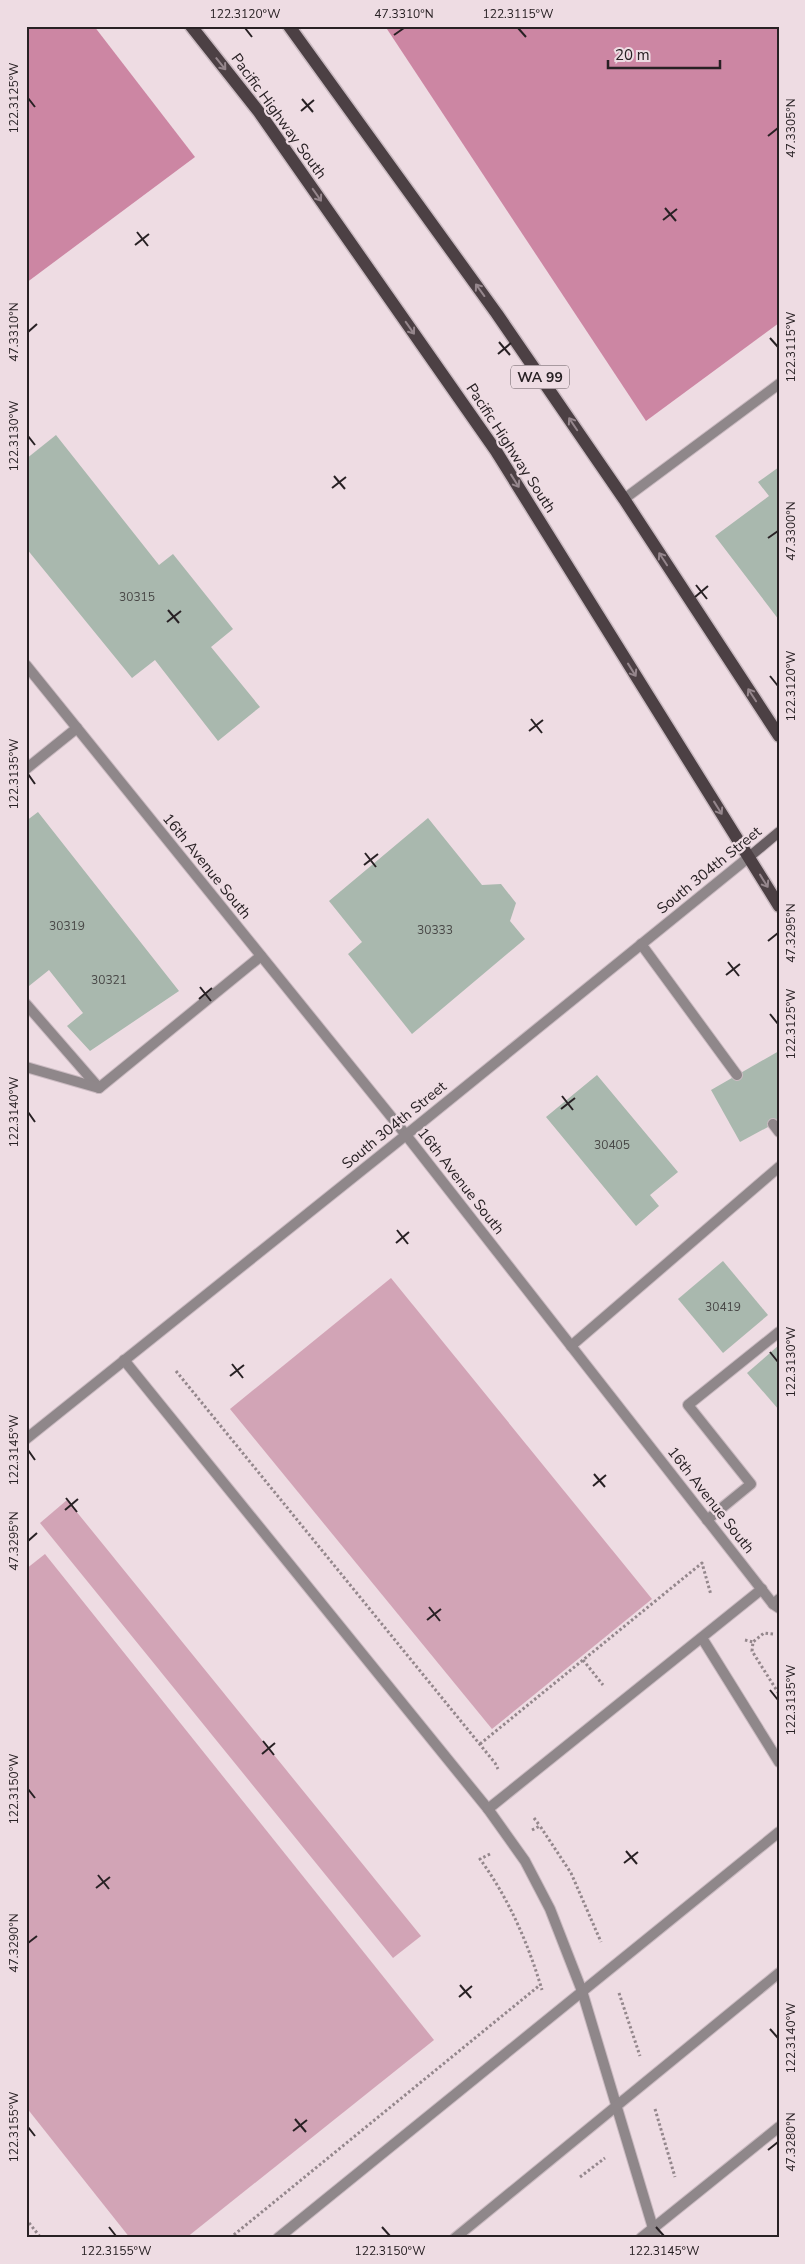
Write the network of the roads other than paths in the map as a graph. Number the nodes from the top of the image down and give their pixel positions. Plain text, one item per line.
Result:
1 (191, 26) edge
2 (289, 26) edge
3 (779, 384) edge
4 (624, 499) junction
5 (26, 666) edge
6 (77, 728) junction
7 (779, 736) edge
8 (26, 769) edge
9 (779, 832) edge
10 (749, 857) junction
11 (779, 906) edge
12 (642, 944) junction
13 (261, 956) junction
14 (26, 1004) edge
15 (26, 1067) edge
16 (737, 1075) dead end
17 (99, 1088) junction
18 (406, 1135) junction
19 (779, 1166) edge
20 (779, 1332) edge
21 (570, 1346) junction
22 (124, 1360) junction
23 (26, 1439) edge
24 (707, 1520) junction
25 (762, 1589) junction
26 (777, 1604) edge
27 (702, 1638) junction
28 (779, 1762) edge
29 (488, 1809) junction
30 (779, 1832) edge
31 (779, 1972) edge
32 (582, 1991) junction
33 (618, 2104) junction
34 (779, 2127) edge
35 (655, 2233) edge
36 (278, 2238) edge
37 (454, 2238) edge
38 (641, 2238) edge

1 -> 10 main road, Pacific Highway South
4 -> 2 main road, WA 99
3 - 4 street
7 -> 4 main road, WA 99
5 - 6 street, 16th Avenue South
6 - 8 street
6 - 13 street, 16th Avenue South
9 - 10 street, South 304th Street
10 -> 11 main road, Pacific Highway South
10 - 12 street, South 304th Street
12 - 16 street
12 - 18 street, South 304th Street
13 - 17 street
13 - 18 street, 16th Avenue South
14 - 17 street
15 - 17 street
18 - 21 street, 16th Avenue South
18 - 22 street, South 304th Street
19 - 21 street
20 - 24 street
21 - 24 street, 16th Avenue South
22 - 23 street, South 304th Street
22 - 29 street
24 - 25 street, 16th Avenue South
25 - 26 street, 16th Avenue South
25 - 27 street
27 - 28 street
27 - 29 street
29 - 32 street
30 - 32 street
31 - 33 street
32 - 33 street
32 - 36 street
33 - 35 street
33 - 37 street
34 - 35 street
35 - 38 street

